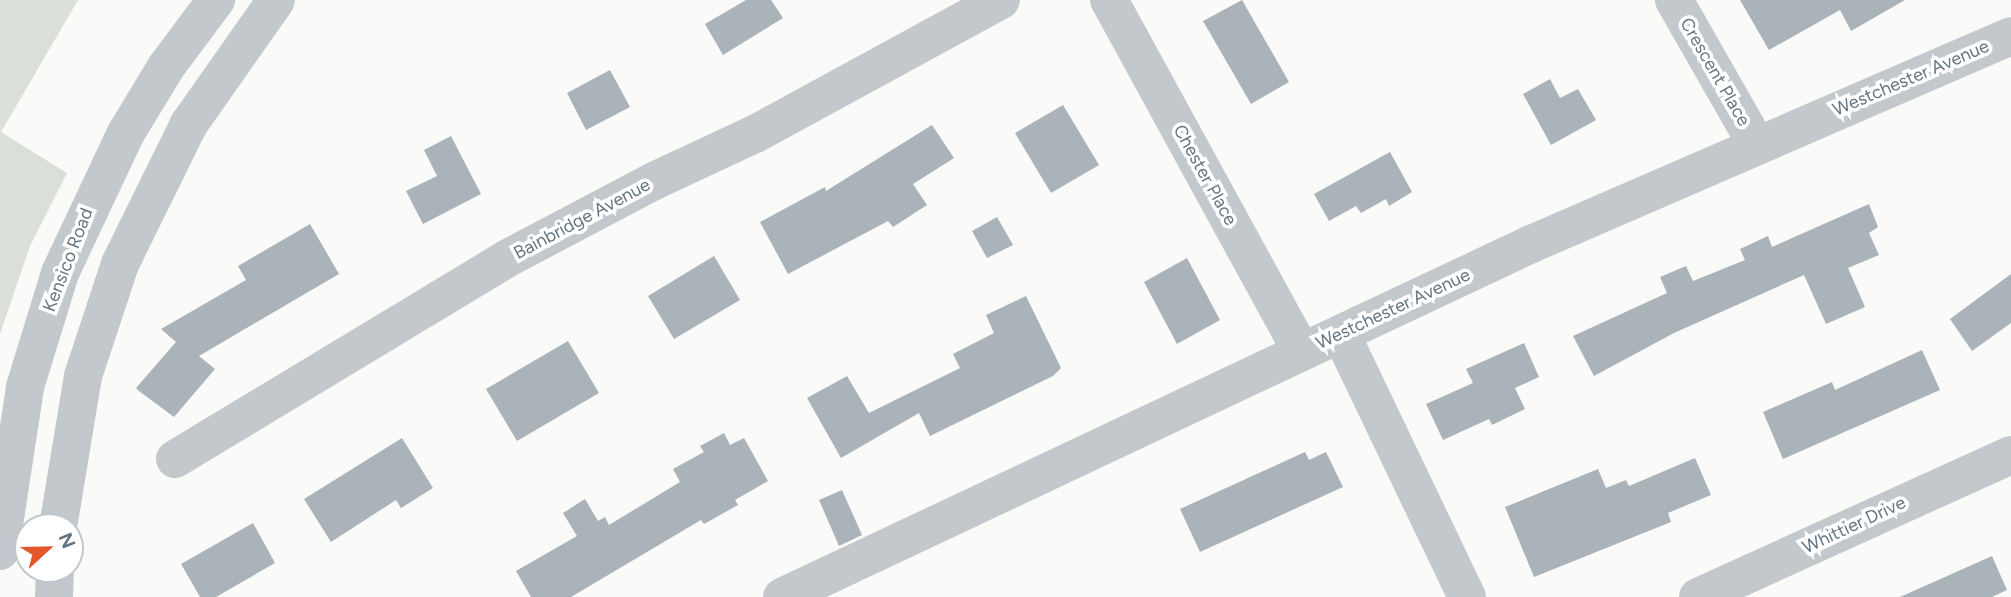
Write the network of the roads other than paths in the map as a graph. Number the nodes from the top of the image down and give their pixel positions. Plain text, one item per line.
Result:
1 (216, 0) edge
2 (276, 0) edge
3 (1001, 0) edge
4 (1109, 0) edge
5 (1674, 0) edge
6 (2011, 36) edge
7 (1756, 144) junction
8 (1342, 336) junction
9 (1301, 351) junction
10 (2011, 455) edge
11 (175, 459) dead end
12 (60, 513) edge
13 (0, 551) edge
14 (782, 597) edge
15 (1467, 597) edge
16 (1698, 597) edge

1 - 13 street, Kensico Road
2 - 12 street
3 - 11 street, Bainbridge Avenue
4 - 9 street, Chester Place
5 - 7 street, Crescent Place
6 - 7 street, Westchester Avenue
7 - 8 street, Westchester Avenue
8 - 9 street, Westchester Avenue
8 - 15 street
9 - 14 street, Westchester Avenue
10 - 16 street, Whittier Drive

